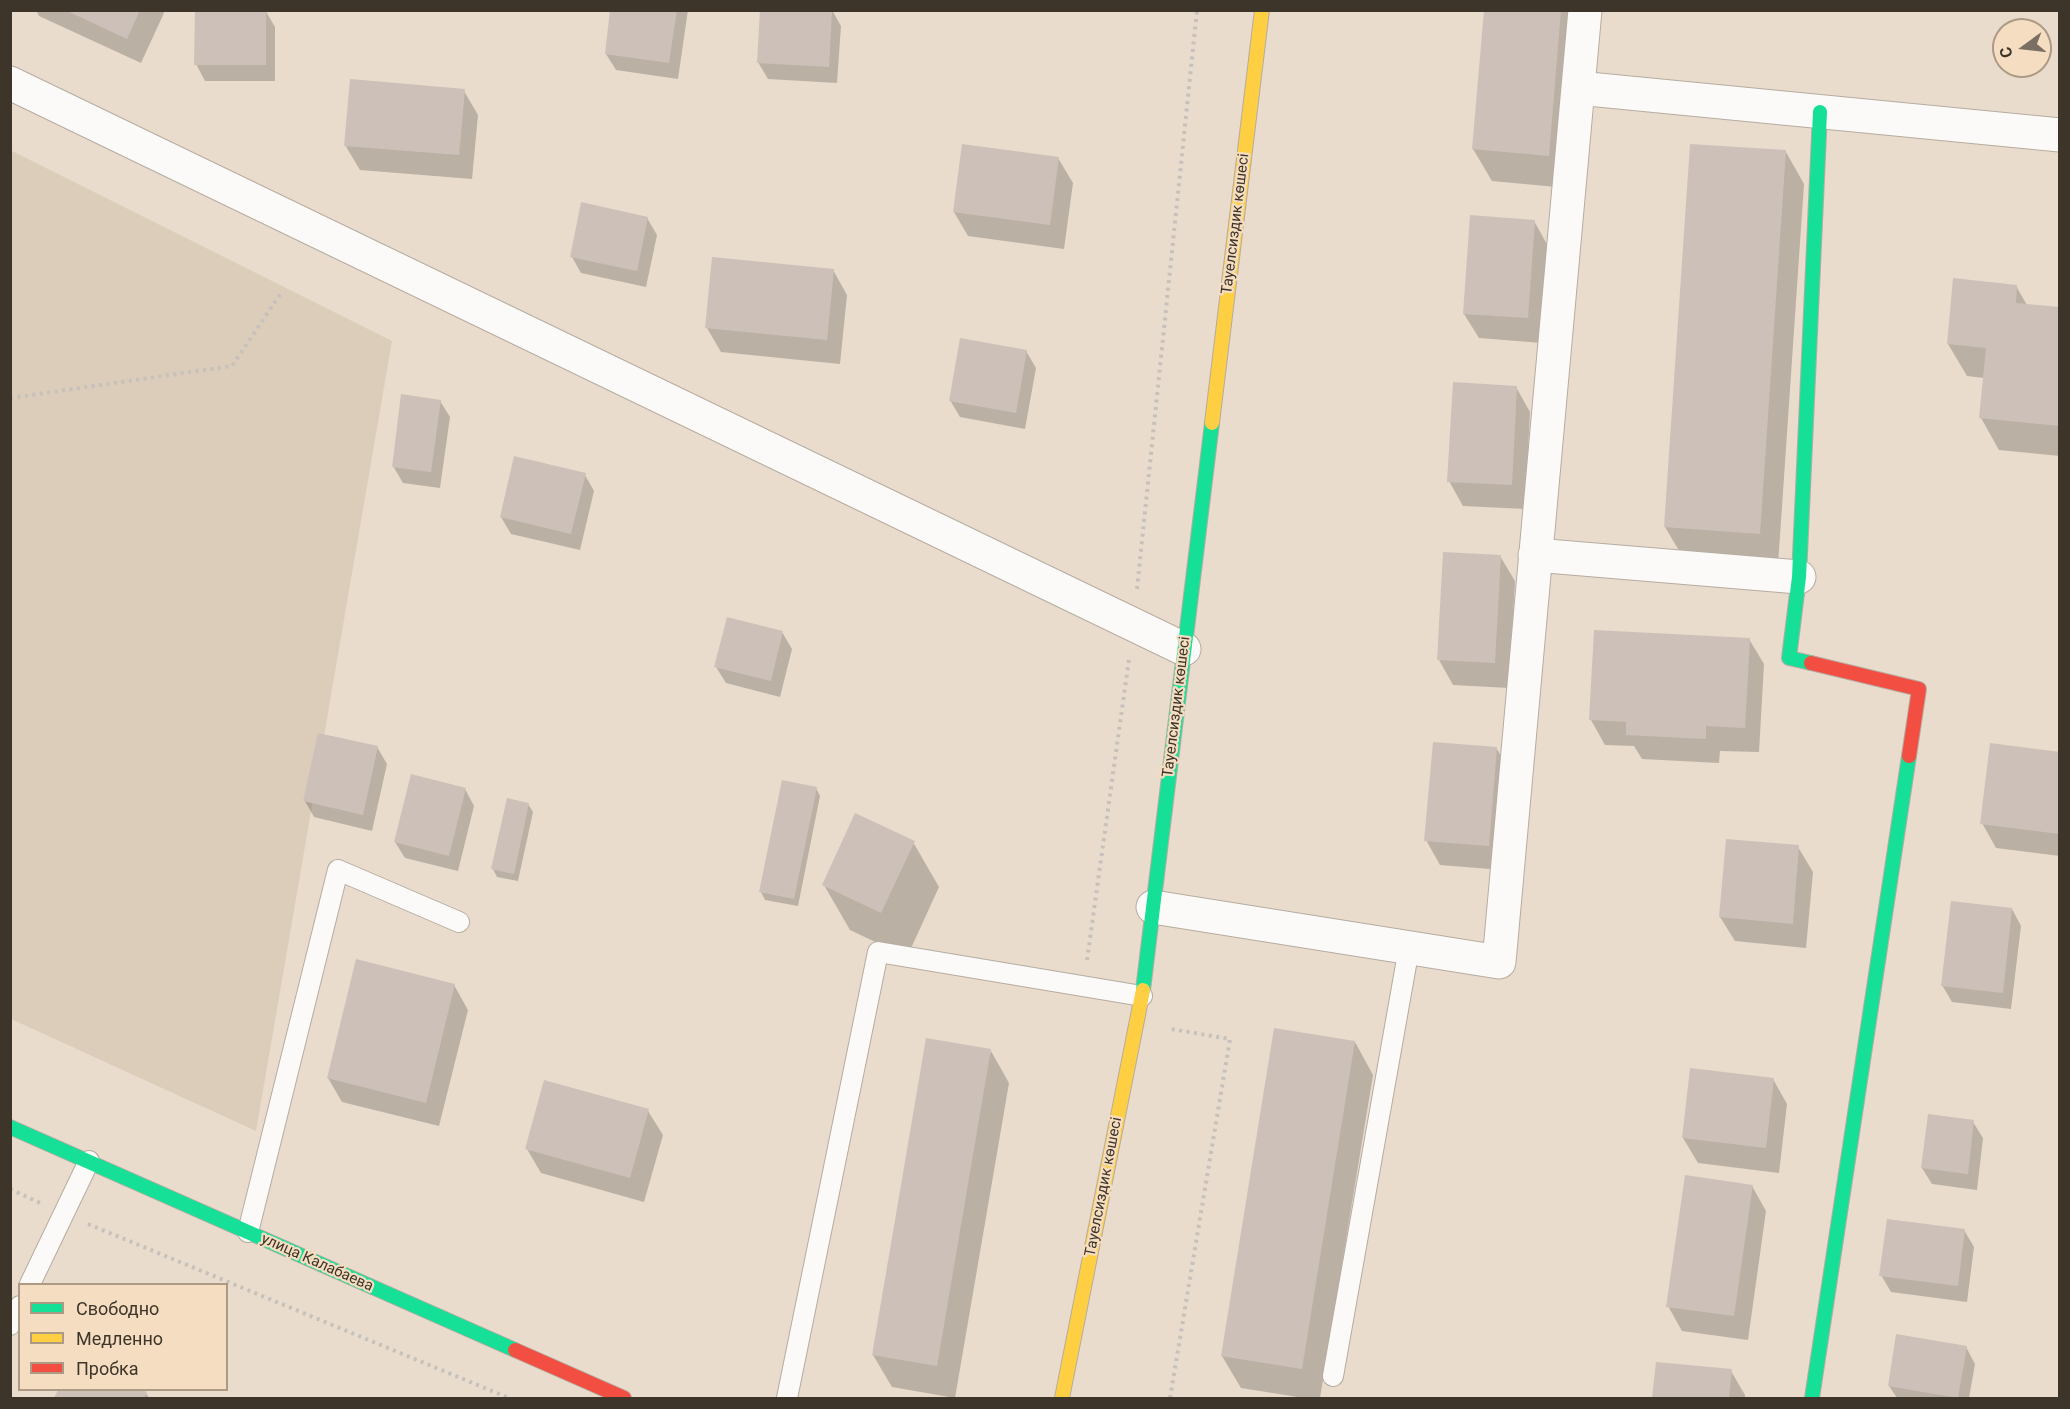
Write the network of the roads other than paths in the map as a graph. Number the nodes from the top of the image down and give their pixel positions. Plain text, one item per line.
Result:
1 (1262, 10) edge
2 (1585, 10) edge
3 (10, 83) edge
4 (1578, 88) junction
5 (1820, 112) junction
6 (2060, 135) edge
7 (1535, 555) junction
8 (1799, 577) junction
9 (1184, 649) junction
10 (1153, 907) junction
11 (459, 921) dead end
12 (1409, 948) junction
13 (1142, 996) junction
14 (10, 1126) edge
15 (89, 1161) junction
16 (248, 1232) junction
17 (30, 1283) edge
18 (18, 1310) edge
19 (10, 1325) edge
20 (1333, 1376) dead end
21 (624, 1398) edge
22 (787, 1398) edge
23 (1062, 1398) edge
24 (1812, 1398) edge

1 - 9 street, Тауелсиздик көшесі
2 - 4 street
3 - 9 street
4 - 5 street
4 - 7 street
5 - 6 street
5 - 8 street
7 - 8 street
7 - 12 street
8 - 24 street
9 - 10 street, Тауелсиздик көшесі
10 - 12 street
10 - 13 street, Тауелсиздик көшесі
11 - 16 lane
12 - 20 lane
13 - 22 lane
13 - 23 street, Тауелсиздик көшесі
14 - 15 street, улица Калабаева
15 - 16 street, улица Калабаева
15 - 17 lane
16 - 21 street, улица Калабаева
18 - 19 lane

